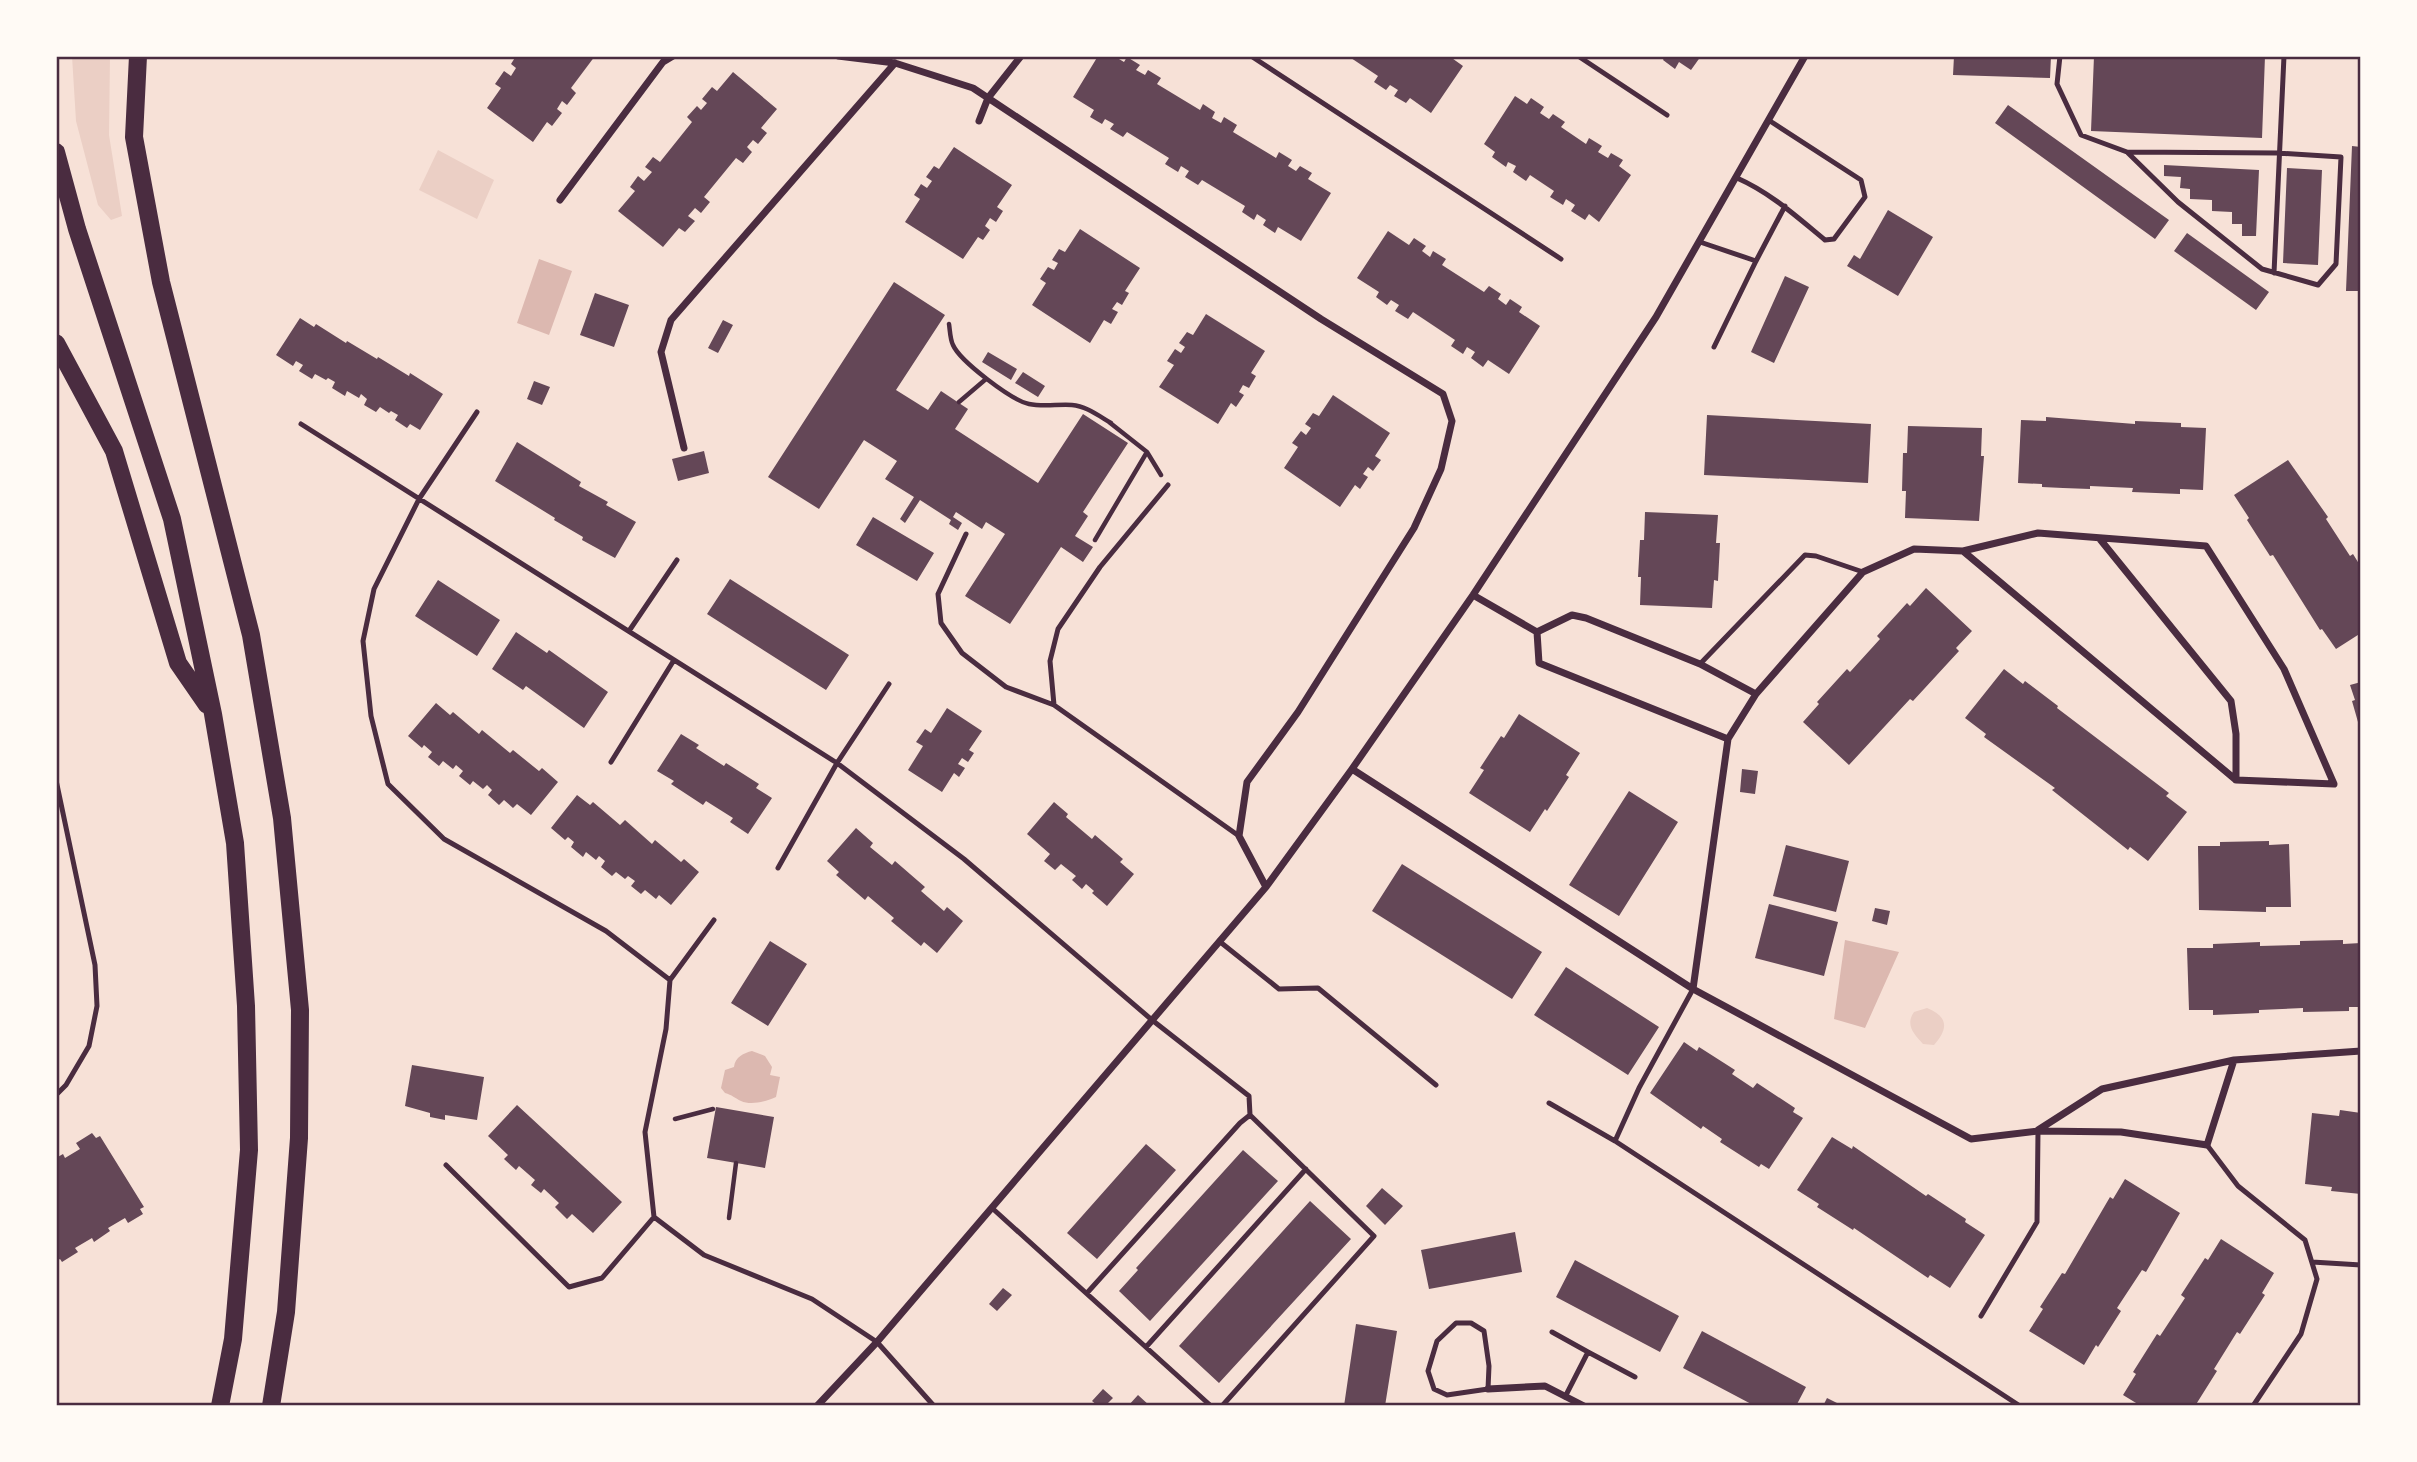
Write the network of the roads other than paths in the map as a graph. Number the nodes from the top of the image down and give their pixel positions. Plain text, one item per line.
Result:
1 (138, 56) edge
2 (673, 56) edge
3 (838, 56) edge
4 (1021, 56) edge
5 (1251, 56) edge
6 (1578, 56) edge
7 (1805, 56) edge
8 (2060, 56) edge
9 (2284, 56) edge
10 (895, 63) junction
11 (988, 97) junction
12 (1667, 115) dead end
13 (979, 121) dead end
14 (1770, 121) junction
15 (56, 152) edge
16 (2127, 152) junction
17 (2278, 153) junction
18 (1737, 178) junction
19 (560, 200) dead end
20 (1785, 206) junction
21 (1700, 242) junction
22 (1561, 259) dead end
23 (1756, 261) junction
24 (2274, 273) junction
25 (56, 343) edge
26 (1714, 347) dead end
27 (477, 412) dead end
28 (301, 425) dead end
29 (684, 448) dead end
30 (1168, 485) road end
31 (419, 499) junction
32 (966, 534) dead end
33 (2099, 538) junction
34 (1964, 551) junction
35 (677, 559) dead end
36 (1863, 572) junction
37 (1473, 595) junction
38 (629, 631) junction
39 (1537, 632) junction
40 (674, 660) junction
41 (1700, 664) junction
42 (889, 684) dead end
43 (1756, 694) junction
44 (1054, 705) junction
45 (213, 714) junction
46 (1728, 739) junction
47 (611, 762) dead end
48 (837, 763) junction
49 (1352, 769) junction
50 (56, 780) edge
51 (2236, 780) junction
52 (1239, 836) junction
53 (778, 868) dead end
54 (1266, 887) junction
55 (714, 920) dead end
56 (1219, 941) junction
57 (670, 980) junction
58 (1693, 989) junction
59 (1153, 1020) junction
60 (2361, 1051) edge
61 (2234, 1060) junction
62 (1436, 1085) dead end
63 (56, 1094) edge
64 (1549, 1103) dead end
65 (1250, 1115) junction
66 (2038, 1131) junction
67 (1615, 1141) junction
68 (2207, 1145) junction
69 (446, 1165) dead end
70 (1306, 1169) junction
71 (992, 1208) junction
72 (654, 1217) junction
73 (2312, 1262) junction
74 (2361, 1265) edge
75 (1087, 1293) junction
76 (1981, 1316) dead end
77 (1552, 1332) dead end
78 (877, 1342) junction
79 (1146, 1348) junction
80 (1588, 1352) junction
81 (1635, 1377) dead end
82 (1488, 1388) junction
83 (1565, 1397) junction
84 (220, 1406) edge
85 (271, 1406) edge
86 (817, 1406) edge
87 (934, 1406) edge
88 (1211, 1406) edge
89 (1222, 1406) edge
90 (1584, 1406) edge
91 (2020, 1406) edge
92 (2253, 1406) edge

1 - 85 main road
2 - 19 street
3 - 10 street
4 - 11 street
5 - 22 lane
6 - 12 lane
7 - 14 street
8 - 16 lane
9 - 17 lane
10 - 11 street
10 - 29 street
11 - 13 street
11 - 52 street
14 - 18 street
14 - 20 lane
15 - 45 main road
16 - 17 lane
16 - 24 lane
17 - 24 lane
17 - 24 lane
18 - 20 lane
18 - 21 street
20 - 23 lane
21 - 23 lane
21 - 37 street
23 - 26 lane
25 - 45 main road
27 - 31 lane
28 - 31 lane
30 - 44 lane
31 - 38 lane
31 - 57 lane
32 - 44 lane
33 - 34 street
33 - 51 street
33 - 51 street
34 - 36 street
34 - 51 street
35 - 38 lane
36 - 41 lane
36 - 43 street
37 - 39 street
37 - 49 street
38 - 40 lane
39 - 41 street
39 - 46 street
40 - 47 lane
40 - 48 lane
41 - 43 street
42 - 48 lane
43 - 46 street
44 - 52 lane
45 - 84 main road
46 - 58 street
48 - 53 lane
48 - 59 lane
49 - 54 street
49 - 58 street
50 - 63 lane
52 - 54 street
54 - 56 street
55 - 57 lane
56 - 59 street
56 - 62 lane
57 - 72 lane
58 - 66 street
58 - 67 lane
59 - 65 lane
59 - 71 street
60 - 61 street
61 - 66 street
61 - 68 street
64 - 67 lane
65 - 70 lane
65 - 75 lane
66 - 68 street
66 - 76 lane
67 - 91 lane
68 - 73 lane
69 - 72 lane
70 - 79 lane
70 - 89 lane
71 - 75 lane
71 - 78 street
72 - 78 lane
73 - 74 lane
73 - 92 lane
75 - 79 lane
77 - 80 lane
78 - 86 street
78 - 87 lane
79 - 88 lane
80 - 81 lane
80 - 83 lane
82 - 82 lane
82 - 83 street
83 - 90 street

